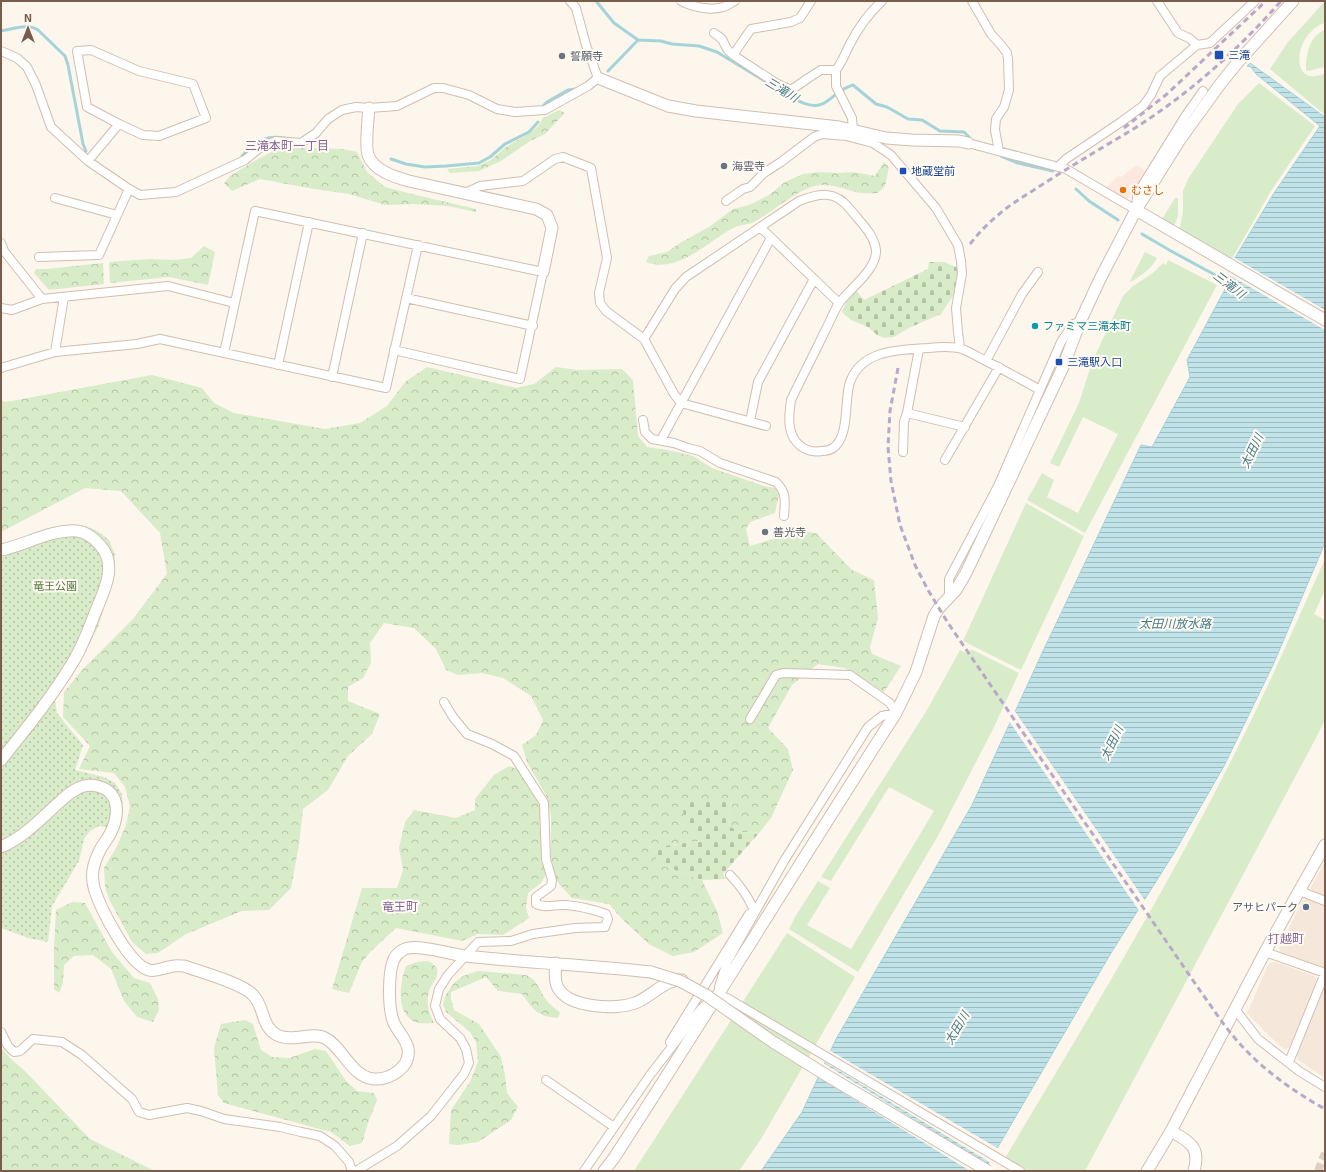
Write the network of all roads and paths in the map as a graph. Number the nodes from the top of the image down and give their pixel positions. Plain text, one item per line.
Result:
1 (570, 1) edge
2 (681, 1) edge
3 (735, 1) edge
4 (811, 1) edge
5 (882, 1) edge
6 (972, 1) edge
7 (1157, 1) edge
8 (1255, 1) edge
9 (1293, 1) edge
10 (577, 4) edge
11 (714, 33) dead end
12 (1197, 45) junction
13 (1, 51) edge
14 (733, 55) junction
15 (836, 70) junction
16 (598, 78) junction
17 (1203, 91) dead end
18 (369, 108) junction
19 (119, 124) junction
20 (853, 130) junction
21 (873, 139) junction
22 (968, 143) joint
23 (999, 151) junction
24 (88, 161) junction
25 (1059, 166) junction
26 (129, 189) junction
27 (465, 193) junction
28 (55, 198) dead end
29 (726, 201) dead end
30 (1136, 210) junction
31 (118, 215) junction
32 (309, 222) junction
33 (760, 227) junction
34 (363, 233) junction
35 (771, 238) junction
36 (418, 245) junction
37 (2, 250) edge
38 (39, 257) dead end
39 (543, 272) junction
40 (1038, 272) dead end
41 (814, 279) junction
42 (64, 297) junction
43 (406, 298) junction
44 (42, 299) junction
45 (234, 303) junction
46 (839, 303) junction
47 (1, 308) edge
48 (1325, 320) edge
49 (1080, 322) junction
50 (532, 326) junction
51 (644, 339) junction
52 (919, 348) junction
53 (960, 348) junction
54 (394, 350) junction
55 (55, 352) junction
56 (224, 353) junction
57 (986, 361) junction
58 (278, 365) junction
59 (999, 367) junction
60 (1, 368) edge
61 (332, 377) junction
62 (1040, 390) junction
63 (681, 403) junction
64 (907, 413) junction
65 (643, 420) dead end
66 (750, 421) junction
67 (766, 426) dead end
68 (964, 427) junction
69 (661, 440) junction
70 (1020, 448) junction
71 (903, 452) dead end
72 (945, 460) dead end
73 (784, 516) dead end
74 (1, 550) edge
75 (444, 702) dead end
76 (896, 713) junction
77 (750, 719) dead end
78 (1, 760) edge
79 (1325, 845) edge
80 (1, 847) edge
81 (784, 862) junction
82 (730, 875) dead end
83 (1300, 891) junction
84 (1325, 901) edge
85 (753, 908) junction
86 (1265, 952) junction
87 (465, 956) junction
88 (556, 964) junction
89 (712, 992) junction
90 (1235, 1009) junction
91 (1, 1032) edge
92 (1289, 1062) junction
93 (650, 1076) junction
94 (546, 1080) dead end
95 (1325, 1087) edge
96 (614, 1127) junction
97 (1171, 1130) junction
98 (352, 1171) edge
99 (356, 1171) edge
100 (584, 1171) edge
101 (604, 1171) edge
102 (988, 1171) edge
103 (1020, 1171) edge
104 (1147, 1171) edge
105 (1194, 1171) edge

1 - 10 street
2 - 3 street
4 - 14 street
5 - 15 street
6 - 23 street
7 - 12 street
8 - 12 street
9 - 30 street
10 - 16 street
11 - 14 street
12 - 25 street
13 - 24 street
14 - 15 street
15 - 20 street
16 - 18 street
16 - 20 street
17 - 30 street
18 - 26 street
18 - 27 street
19 - 19 street
19 - 24 street
20 - 21 street
21 - 22 street
21 - 29 street
21 - 53 street
22 - 23 street
23 - 25 street
24 - 26 street
25 - 30 street
26 - 31 street
27 - 39 street
27 - 51 street
28 - 31 street
30 - 48 street
30 - 49 street
31 - 38 street
32 - 34 street
32 - 45 street
32 - 58 street
33 - 35 street
33 - 46 street
33 - 51 street
34 - 36 street
34 - 61 street
35 - 41 street
35 - 63 street
36 - 39 street
36 - 43 street
37 - 44 street
39 - 50 street
40 - 57 street
41 - 46 street
41 - 66 street
42 - 44 street
42 - 45 street
42 - 55 street
43 - 50 street
43 - 54 street
44 - 47 street
45 - 56 street
46 - 52 street
49 - 62 street
49 - 70 street
50 - 54 street
51 - 63 street
52 - 53 street
52 - 64 street
53 - 57 street
54 - 61 street
55 - 56 street
55 - 60 street
56 - 58 street
57 - 59 street
58 - 61 street
59 - 62 street
59 - 68 street
62 - 70 street
63 - 66 street
63 - 69 street
64 - 68 street
64 - 71 street
65 - 69 street
66 - 67 street
68 - 72 street
69 - 73 street
70 - 76 street
74 - 78 street
75 - 87 street
76 - 77 street
76 - 81 street
76 - 89 street
79 - 83 street
80 - 87 street
81 - 85 street
81 - 89 street
82 - 85 street
83 - 84 street
83 - 86 street
85 - 93 street
86 - 90 street
86 - 92 street
87 - 88 street
87 - 99 street
88 - 89 street
88 - 102 street, bridge
89 - 93 street
89 - 101 street
89 - 103 street
90 - 92 street
90 - 97 street
91 - 98 street
92 - 95 street
93 - 96 street
94 - 96 street
96 - 100 street
97 - 104 street
97 - 105 street

